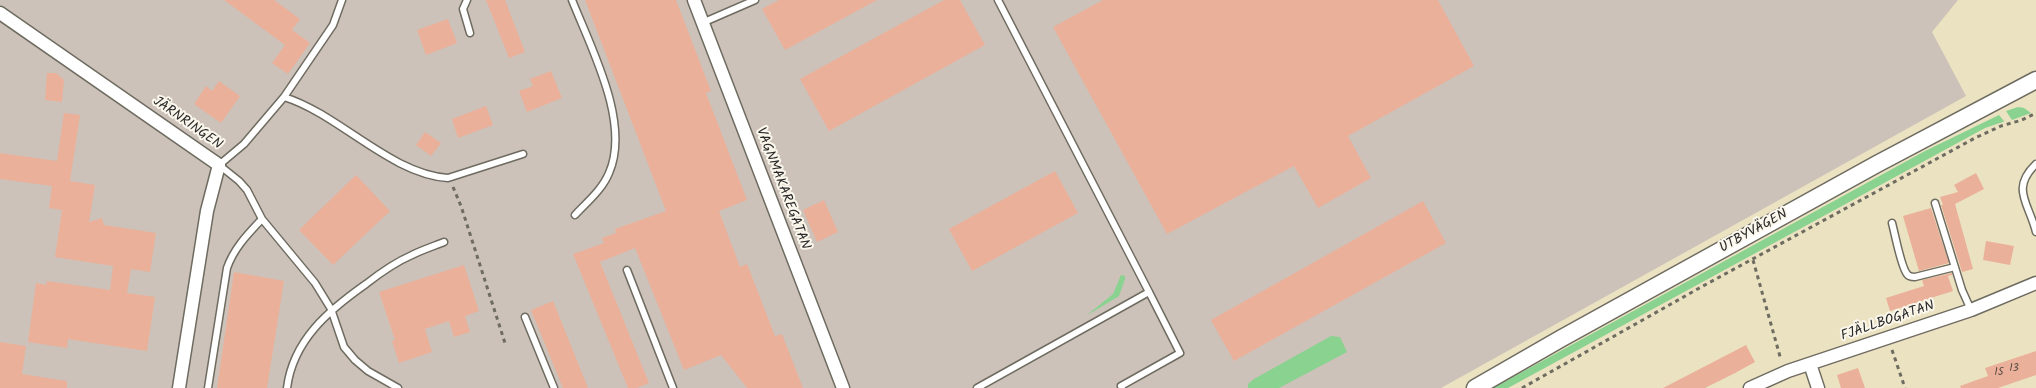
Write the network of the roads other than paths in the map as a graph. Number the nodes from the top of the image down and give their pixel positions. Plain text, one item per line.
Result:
1 (342, 0) edge
2 (466, 0) edge
3 (572, 0) edge
4 (694, 0) edge
5 (733, 0) edge
6 (755, 0) edge
7 (998, 0) edge
8 (735, 8) junction
9 (0, 13) edge
10 (702, 23) junction
11 (470, 33) dead end
12 (2034, 86) edge
13 (284, 97) junction
14 (524, 154) dead end
15 (2036, 164) edge
16 (219, 165) junction
17 (1935, 203) dead end
18 (575, 215) dead end
19 (262, 220) junction
20 (1892, 223) dead end
21 (2036, 232) edge
22 (444, 242) dead end
23 (1955, 267) junction
24 (628, 270) dead end
25 (2036, 283) edge
26 (1149, 292) junction
27 (331, 309) junction
28 (1970, 310) junction
29 (525, 316) dead end
30 (1810, 364) junction
31 (1770, 384) edge
32 (179, 388) edge
33 (208, 388) edge
34 (287, 388) edge
35 (398, 388) edge
36 (554, 388) edge
37 (673, 388) edge
38 (843, 388) edge
39 (977, 388) edge
40 (1122, 388) edge
41 (1475, 388) edge
42 (1750, 388) edge
43 (1818, 388) edge

1 - 13 lane
2 - 11 lane
3 - 18 lane
4 - 10 street, VAGNMAKAREGATAN
5 - 8 lane
6 - 8 lane
7 - 26 lane
8 - 10 lane
9 - 16 street, JÄRNRINGEN
10 - 38 street, VAGNMAKAREGATAN
12 - 41 street, UTBYVÄGEN
13 - 14 lane
13 - 16 lane
15 - 21 lane
16 - 19 lane
16 - 32 street, JÄRNRINGEN
17 - 23 lane
19 - 27 lane
19 - 33 lane
20 - 23 lane
22 - 27 lane
23 - 28 lane
24 - 37 lane
25 - 28 street, FJÄLLBOGATAN
26 - 39 lane
26 - 40 lane
27 - 34 lane
27 - 35 lane
28 - 30 street, FJÄLLBOGATAN
29 - 36 lane
30 - 31 street, FJÄLLBOGATAN
30 - 43 street
31 - 42 street, FJÄLLBOGATAN

